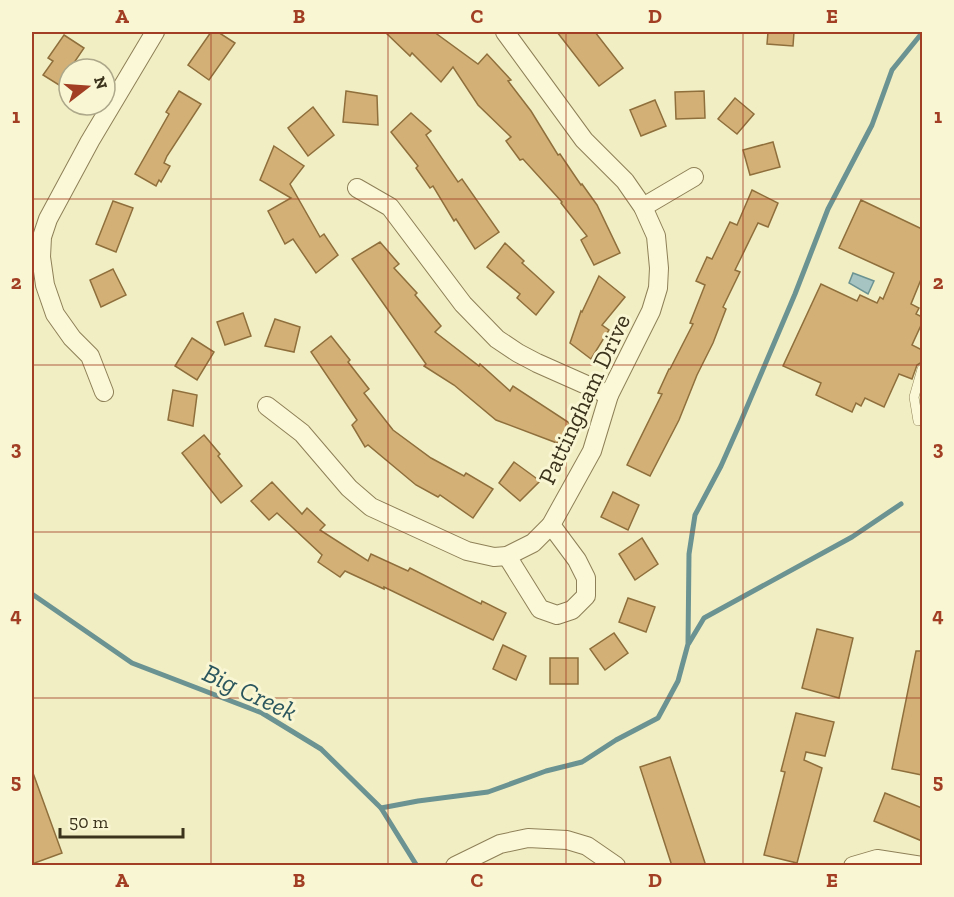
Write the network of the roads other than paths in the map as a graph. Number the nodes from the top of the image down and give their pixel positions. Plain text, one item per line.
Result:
1 (155, 32) edge
2 (505, 32) edge
3 (694, 177) dead end
4 (357, 188) dead end
5 (643, 207) junction
6 (922, 369) edge
7 (104, 392) dead end
8 (609, 395) junction
9 (267, 406) dead end
10 (918, 421) dead end
11 (551, 525) junction
12 (507, 556) junction
13 (461, 862) edge
14 (616, 866) edge
15 (853, 866) edge
16 (922, 866) edge

1 - 7 street
2 - 5 street, Pattingham Drive
3 - 5 street
4 - 8 street
5 - 8 street, Pattingham Drive
6 - 10 lane
8 - 11 street, Pattingham Drive
9 - 12 street
11 - 12 street, Pattingham Drive
11 - 12 street
13 - 14 street
15 - 16 street

